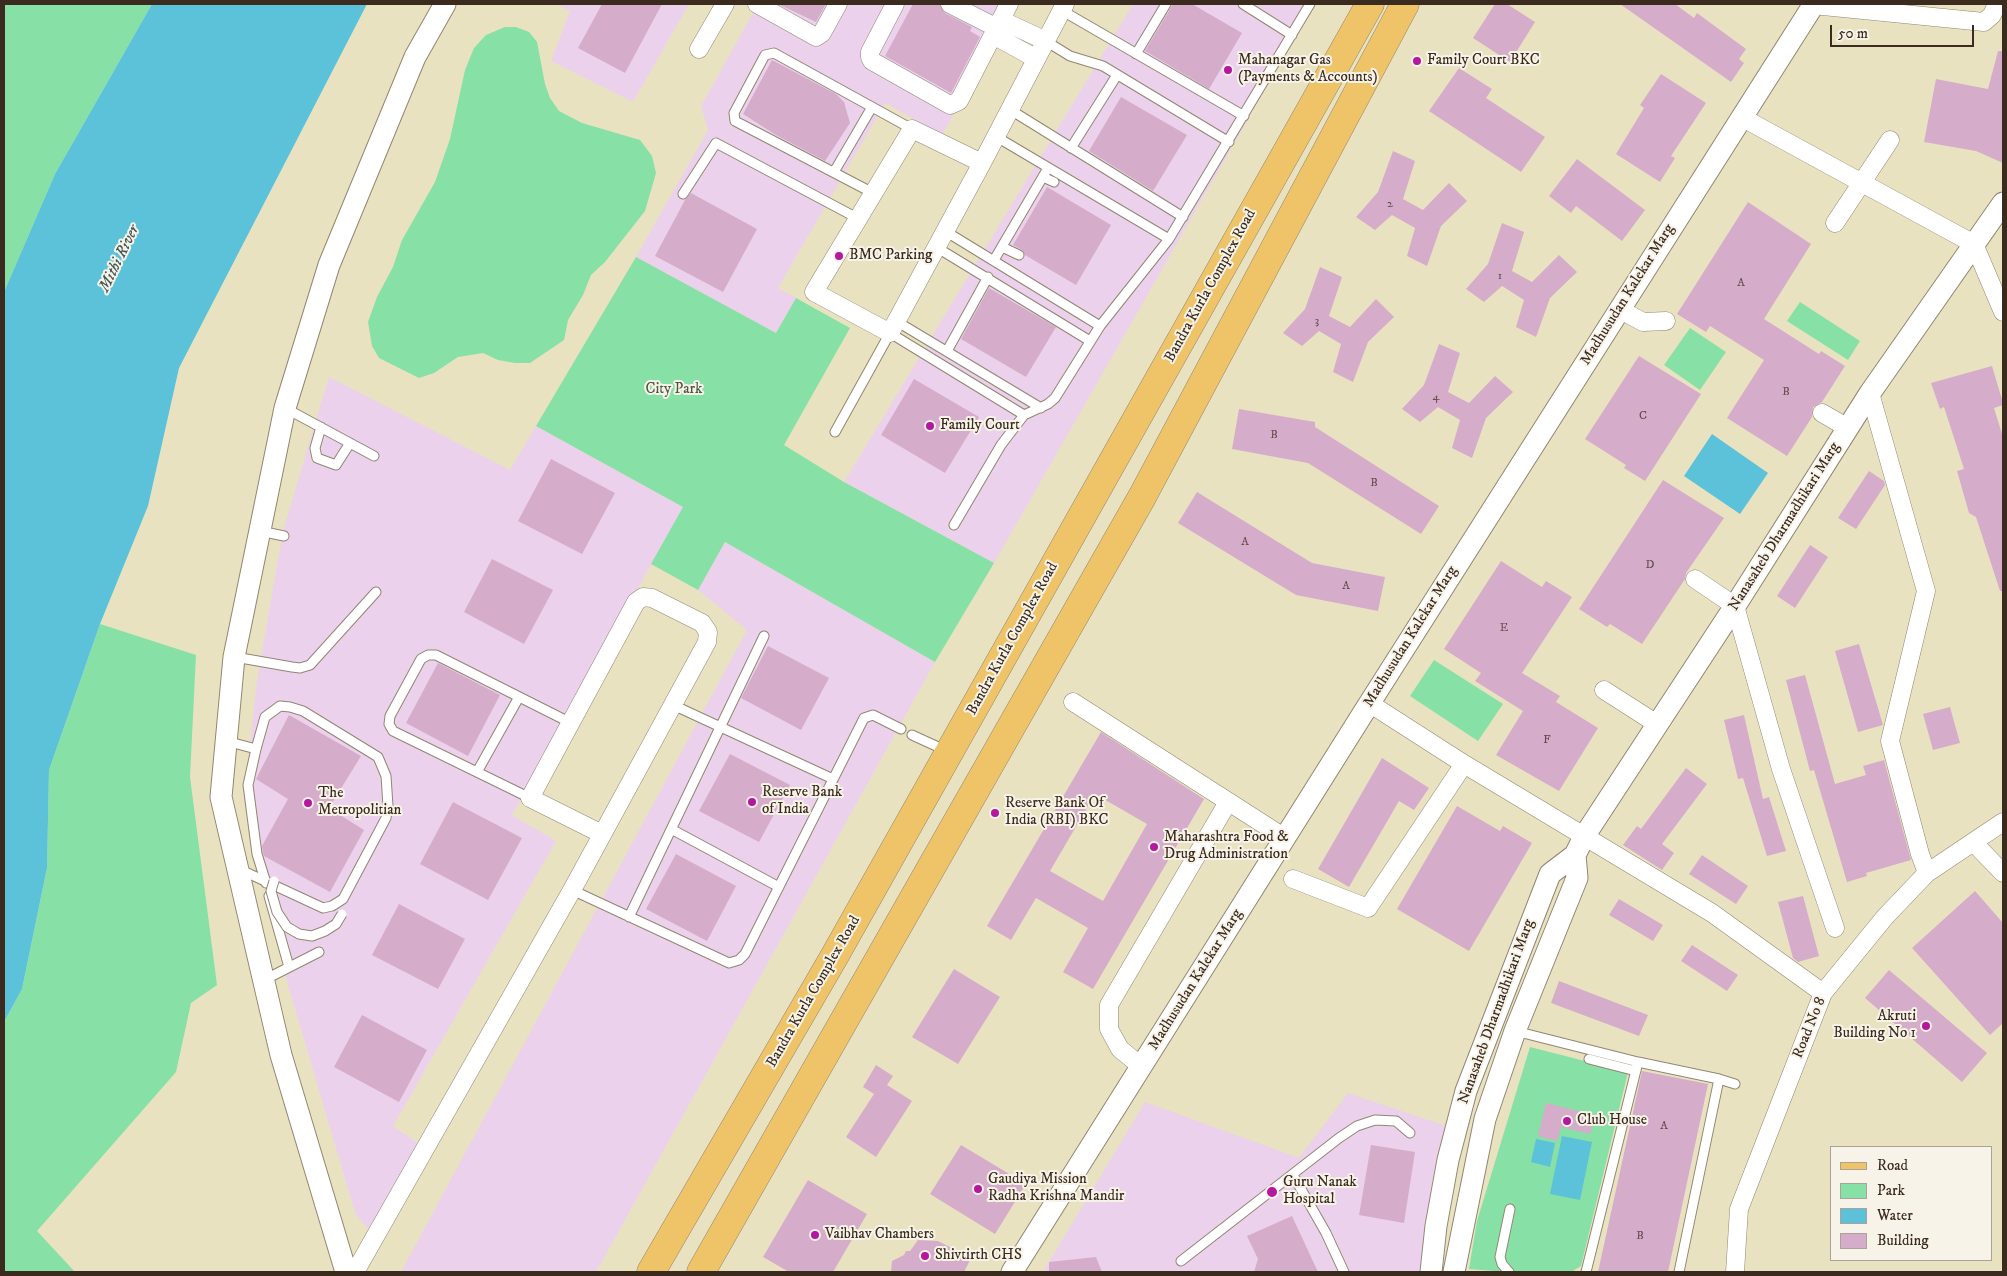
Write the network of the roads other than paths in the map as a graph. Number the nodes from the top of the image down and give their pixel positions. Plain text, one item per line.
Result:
1 (445, 4) edge
2 (723, 4) edge
3 (757, 4) edge
4 (838, 4) edge
5 (895, 4) edge
6 (950, 4) edge
7 (1009, 4) edge
8 (1166, 4) edge
9 (1243, 4) edge
10 (1310, 4) edge
11 (1370, 4) edge
12 (1405, 4) edge
13 (1997, 4) edge
14 (1813, 5) edge
15 (1063, 7) edge
16 (997, 28) junction
17 (1292, 35) junction
18 (1044, 40) junction
19 (699, 49) dead end
20 (1136, 54) junction
21 (1035, 58) junction
22 (1116, 75) junction
23 (872, 107) junction
24 (1009, 109) junction
25 (1244, 116) junction
26 (1743, 118) junction
27 (912, 129) junction
28 (995, 136) junction
29 (1890, 140) dead end
30 (1229, 142) junction
31 (1072, 148) junction
32 (982, 163) junction
33 (1048, 168) junction
34 (834, 172) junction
35 (1043, 177) junction
36 (1054, 182) dead end
37 (1862, 182) junction
38 (682, 194) dead end
39 (875, 194) junction
40 (2003, 203) edge
41 (1183, 217) junction
42 (859, 219) junction
43 (1835, 223) dead end
44 (945, 231) junction
45 (1169, 239) junction
46 (1974, 244) junction
47 (1002, 246) junction
48 (936, 247) junction
49 (1018, 255) dead end
50 (994, 260) junction
51 (988, 277) junction
52 (1619, 309) junction
53 (2003, 312) edge
54 (1666, 321) dead end
55 (1100, 326) junction
56 (893, 327) junction
57 (1090, 341) junction
58 (947, 351) junction
59 (1870, 393) junction
60 (285, 408) junction
61 (1041, 408) junction
62 (1822, 413) dead end
63 (1024, 415) junction
64 (321, 428) junction
65 (1848, 428) junction
66 (835, 432) dead end
67 (350, 443) junction
68 (374, 456) dead end
69 (954, 525) dead end
70 (260, 531) junction
71 (284, 536) dead end
72 (1695, 579) dead end
73 (376, 592) dead end
74 (1735, 606) junction
75 (764, 636) dead end
76 (234, 657) junction
77 (1604, 690) dead end
78 (519, 697) junction
79 (1073, 702) dead end
80 (1369, 703) junction
81 (673, 705) junction
82 (571, 723) junction
83 (1657, 724) junction
84 (721, 727) junction
85 (901, 729) dead end
86 (912, 734) dead end
87 (226, 742) junction
88 (256, 749) junction
89 (949, 753) junction
90 (1464, 764) junction
91 (477, 772) junction
92 (833, 778) junction
93 (530, 798) junction
94 (1228, 802) junction
95 (2003, 822) edge
96 (673, 830) junction
97 (602, 834) junction
98 (1585, 835) junction
99 (1285, 838) junction
100 (1973, 842) junction
101 (1575, 855) junction
102 (239, 869) junction
103 (1927, 873) junction
104 (2003, 873) edge
105 (1293, 879) dead end
106 (269, 881) junction
107 (779, 887) junction
108 (572, 890) junction
109 (343, 899) junction
110 (630, 917) junction
111 (1835, 928) dead end
112 (319, 952) dead end
113 (1516, 959) junction
114 (1542, 966) junction
115 (289, 968) junction
116 (264, 980) junction
117 (1824, 993) junction
118 (1515, 1030) junction
119 (1589, 1059) dead end
120 (1637, 1066) junction
121 (1142, 1067) junction
122 (1719, 1079) junction
123 (1735, 1084) dead end
124 (1410, 1133) dead end
125 (1293, 1175) junction
126 (1510, 1209) dead end
127 (1435, 1234) junction
128 (1460, 1238) junction
129 (1181, 1261) dead end
130 (346, 1272) edge
131 (355, 1272) edge
132 (651, 1272) edge
133 (701, 1272) edge
134 (1012, 1272) edge
135 (1344, 1272) edge
136 (1432, 1272) edge
137 (1454, 1272) edge
138 (1509, 1272) edge
139 (1586, 1272) edge
140 (1679, 1272) edge
141 (1735, 1272) edge

1 - 60 street
2 - 19 street
3 - 4 street
5 - 16 street
6 - 16 street
7 - 16 street
8 - 20 lane
9 - 17 lane
10 - 17 lane
11 - 89 main road, Bandra Kurla Complex Road
12 - 133 main road
13 - 14 street
14 - 26 street, Madhusudan Kalekar Marg
15 - 18 street
15 - 20 lane
16 - 18 street
16 - 21 street
17 - 25 lane
18 - 21 street
18 - 22 lane
20 - 25 lane
21 - 24 street
22 - 30 lane
22 - 31 lane
23 - 27 lane
23 - 34 lane
23 - 34 lane
24 - 28 street
24 - 31 lane
25 - 30 lane
26 - 37 street
26 - 52 street, Madhusudan Kalekar Marg
27 - 32 street
27 - 39 street
28 - 32 street
28 - 33 lane
29 - 37 street
30 - 41 lane
31 - 41 lane
32 - 44 street
33 - 35 lane
33 - 45 lane
34 - 39 lane
35 - 36 lane
35 - 47 lane
37 - 43 street
37 - 46 street
38 - 42 lane
39 - 42 street
40 - 46 street, Nanasaheb Dharmadhikari Marg
41 - 45 lane
42 - 56 street
44 - 48 street
44 - 50 lane
45 - 55 lane
46 - 53 street
46 - 59 street, Nanasaheb Dharmadhikari Marg
47 - 49 lane
47 - 50 lane
48 - 51 lane
48 - 56 street
50 - 55 lane
51 - 57 lane
51 - 58 lane
52 - 54 street
52 - 80 street, Madhusudan Kalekar Marg
55 - 57 lane
56 - 58 lane
56 - 63 lane
56 - 66 lane
57 - 61 lane
58 - 61 lane
59 - 65 street, Nanasaheb Dharmadhikari Marg
59 - 103 street
60 - 64 lane
60 - 70 street
61 - 63 lane
62 - 65 street
63 - 69 lane
64 - 67 lane
64 - 67 lane
65 - 74 street, Nanasaheb Dharmadhikari Marg
67 - 68 lane
70 - 71 lane
70 - 76 street
72 - 74 street
73 - 76 lane
74 - 83 street, Nanasaheb Dharmadhikari Marg
74 - 111 street
75 - 84 lane
76 - 87 street
77 - 83 street
78 - 82 lane
78 - 91 lane
78 - 91 lane
79 - 94 street
80 - 90 street
80 - 99 street, Madhusudan Kalekar Marg
81 - 82 street
81 - 84 lane
81 - 97 street
82 - 93 street
83 - 98 street, Nanasaheb Dharmadhikari Marg
84 - 92 lane
84 - 96 lane
85 - 92 lane
86 - 89 lane
87 - 88 lane
87 - 102 street
88 - 106 lane
88 - 109 lane
89 - 132 main road, Bandra Kurla Complex Road
90 - 98 street
90 - 105 street
91 - 93 lane
92 - 107 lane
93 - 97 street
94 - 99 street
94 - 121 street
95 - 100 street, Road No 8
96 - 107 lane
96 - 110 lane
97 - 108 street
98 - 101 street, Nanasaheb Dharmadhikari Marg
98 - 117 street
99 - 121 street, Madhusudan Kalekar Marg
100 - 103 street, Road No 8
100 - 104 street
101 - 113 street, Nanasaheb Dharmadhikari Marg
101 - 114 street, Nanasaheb Dharmadhikari Marg
102 - 106 lane
102 - 116 street
103 - 117 street, Road No 8
106 - 109 lane
106 - 109 lane, bridge
106 - 115 lane
107 - 110 lane
108 - 110 lane
108 - 131 street
112 - 115 lane
113 - 114 street
113 - 127 street, Nanasaheb Dharmadhikari Marg
114 - 118 street, Nanasaheb Dharmadhikari Marg
115 - 116 lane
116 - 130 street
117 - 141 street, Road No 8
118 - 120 lane
118 - 128 street, Nanasaheb Dharmadhikari Marg
119 - 120 lane
120 - 122 lane
120 - 139 lane
121 - 134 street, Madhusudan Kalekar Marg
122 - 123 lane
122 - 140 lane
124 - 125 lane
125 - 129 lane
125 - 135 lane
126 - 138 lane
127 - 128 street
127 - 136 street, Nanasaheb Dharmadhikari Marg
128 - 137 street, Nanasaheb Dharmadhikari Marg

